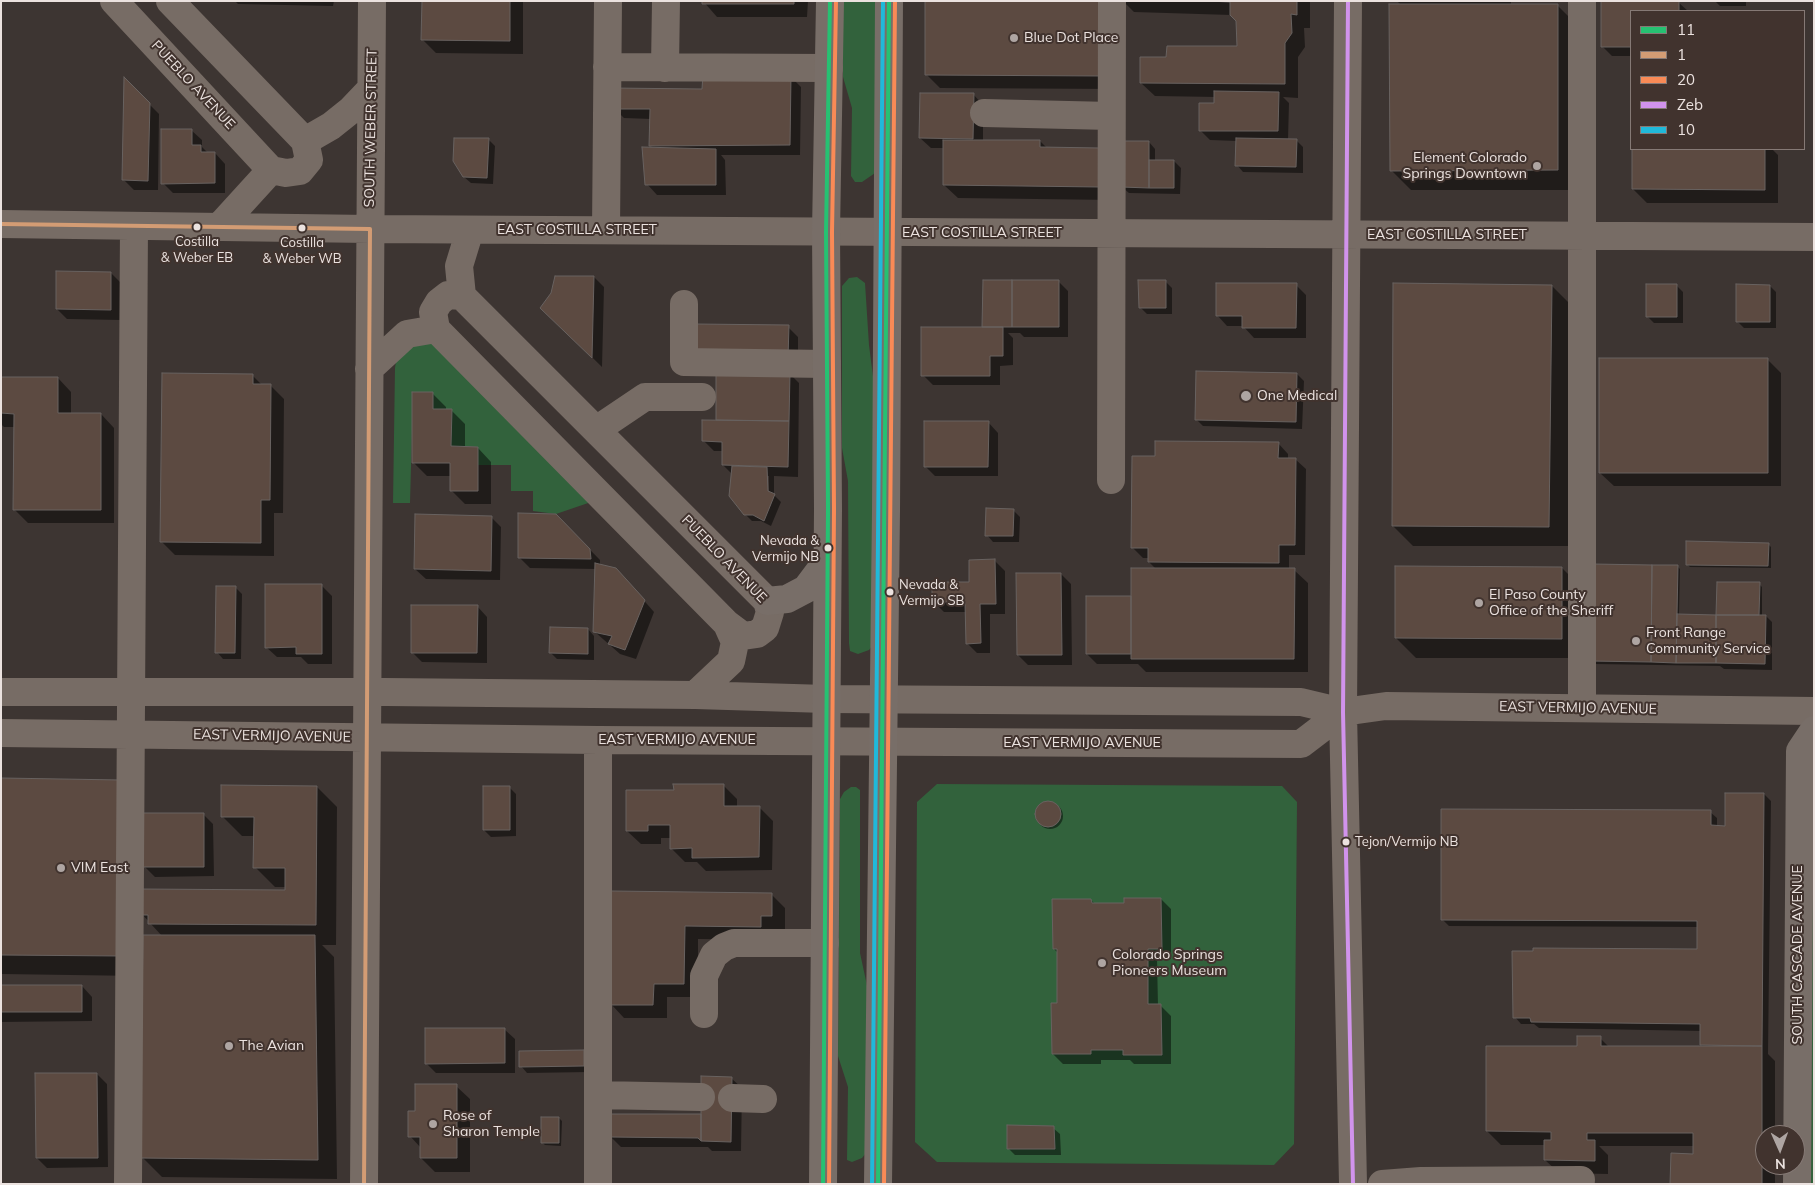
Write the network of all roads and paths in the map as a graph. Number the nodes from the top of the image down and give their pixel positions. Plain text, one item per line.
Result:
1 (170, 1) edge
2 (372, 1) edge
3 (608, 1) edge
4 (666, 1) edge
5 (830, 1) edge
6 (889, 1) edge
7 (1112, 1) edge
8 (1348, 1) edge
9 (1582, 1) edge
10 (124, 5) edge
11 (608, 67) junction
12 (665, 68) junction
13 (829, 68) junction
14 (371, 88) junction
15 (984, 113) dead end
16 (1111, 116) junction
17 (305, 141) junction
18 (272, 170) junction
19 (1, 224) edge
20 (134, 226) junction
21 (220, 226) junction
22 (370, 229) junction
23 (470, 230) junction
24 (606, 230) junction
25 (826, 232) junction
26 (887, 232) junction
27 (1110, 233) junction
28 (1346, 235) junction
29 (1582, 236) junction
30 (1814, 237) edge
31 (462, 296) junction
32 (684, 304) dead end
33 (436, 329) junction
34 (827, 364) junction
35 (369, 369) junction
36 (702, 397) dead end
37 (596, 430) junction
38 (1111, 480) dead end
39 (827, 561) junction
40 (767, 601) junction
41 (728, 624) junction
42 (1, 692) edge
43 (367, 692) junction
44 (131, 693) junction
45 (695, 695) junction
46 (826, 699) junction
47 (884, 700) junction
48 (1582, 708) junction
49 (1814, 711) edge
50 (1343, 712) junction
51 (1814, 730) edge
52 (1, 733) edge
53 (131, 735) junction
54 (367, 737) junction
55 (598, 740) junction
56 (826, 741) junction
57 (884, 741) junction
58 (825, 943) junction
59 (704, 1014) dead end
60 (598, 1095) junction
61 (701, 1097) dead end
62 (732, 1098) dead end
63 (763, 1099) dead end
64 (1581, 1180) dead end
65 (128, 1184) edge
66 (364, 1184) edge
67 (598, 1184) edge
68 (823, 1184) edge
69 (878, 1184) edge
70 (1353, 1184) edge
71 (1382, 1184) edge
72 (1797, 1184) edge

1 - 17 street
2 - 14 street, SOUTH WEBER STREET
3 - 11 street
4 - 12 street
5 - 13 main road
6 - 26 main road
7 - 16 street
8 - 28 street
9 - 29 street
10 - 18 street, PUEBLO AVENUE
11 - 12 street
11 - 24 street
12 - 13 street
13 - 25 main road
14 - 17 street
14 - 22 street, SOUTH WEBER STREET
15 - 16 street
16 - 27 street
17 - 18 street
18 - 21 street
19 - 20 street, EAST COSTILLA STREET
20 - 21 street, EAST COSTILLA STREET
20 - 44 street
21 - 22 street, EAST COSTILLA STREET
22 - 23 street, EAST COSTILLA STREET
22 - 35 street, SOUTH WEBER STREET
23 - 24 street, EAST COSTILLA STREET
23 - 31 street
24 - 25 street, EAST COSTILLA STREET
25 - 26 street, EAST COSTILLA STREET
25 - 34 main road
26 - 27 street, EAST COSTILLA STREET
26 - 47 main road
27 - 28 street, EAST COSTILLA STREET
27 - 38 street
28 - 29 street, EAST COSTILLA STREET
28 - 50 street
29 - 30 street, EAST COSTILLA STREET
29 - 48 street
31 - 33 street
31 - 37 street, PUEBLO AVENUE
32 - 34 street
33 - 35 street
33 - 41 street, PUEBLO AVENUE
34 - 39 main road
35 - 43 street, SOUTH WEBER STREET
36 - 37 street
37 - 40 street, PUEBLO AVENUE
39 - 40 main road
39 - 46 main road
40 - 41 street, PUEBLO AVENUE
41 - 45 street
42 - 44 street, EAST VERMIJO AVENUE
43 - 44 street, EAST VERMIJO AVENUE
43 - 45 street, EAST VERMIJO AVENUE
43 - 54 street, SOUTH WEBER STREET
44 - 53 street
45 - 46 street, EAST VERMIJO AVENUE
46 - 47 street, EAST VERMIJO AVENUE
46 - 56 main road
47 - 50 street, EAST VERMIJO AVENUE
47 - 57 main road
48 - 49 street, EAST VERMIJO AVENUE
48 - 50 street, EAST VERMIJO AVENUE
50 - 57 street, EAST VERMIJO AVENUE
50 - 70 street
51 - 72 main road, SOUTH CASCADE AVENUE
52 - 53 street, EAST VERMIJO AVENUE
53 - 54 street, EAST VERMIJO AVENUE
53 - 65 street
54 - 55 street, EAST VERMIJO AVENUE
54 - 66 street, SOUTH WEBER STREET
55 - 56 street, EAST VERMIJO AVENUE
55 - 60 street
56 - 57 street, EAST VERMIJO AVENUE
56 - 58 main road
57 - 69 main road
58 - 59 street
58 - 68 main road
60 - 61 street
60 - 67 street
62 - 63 street
64 - 71 street

